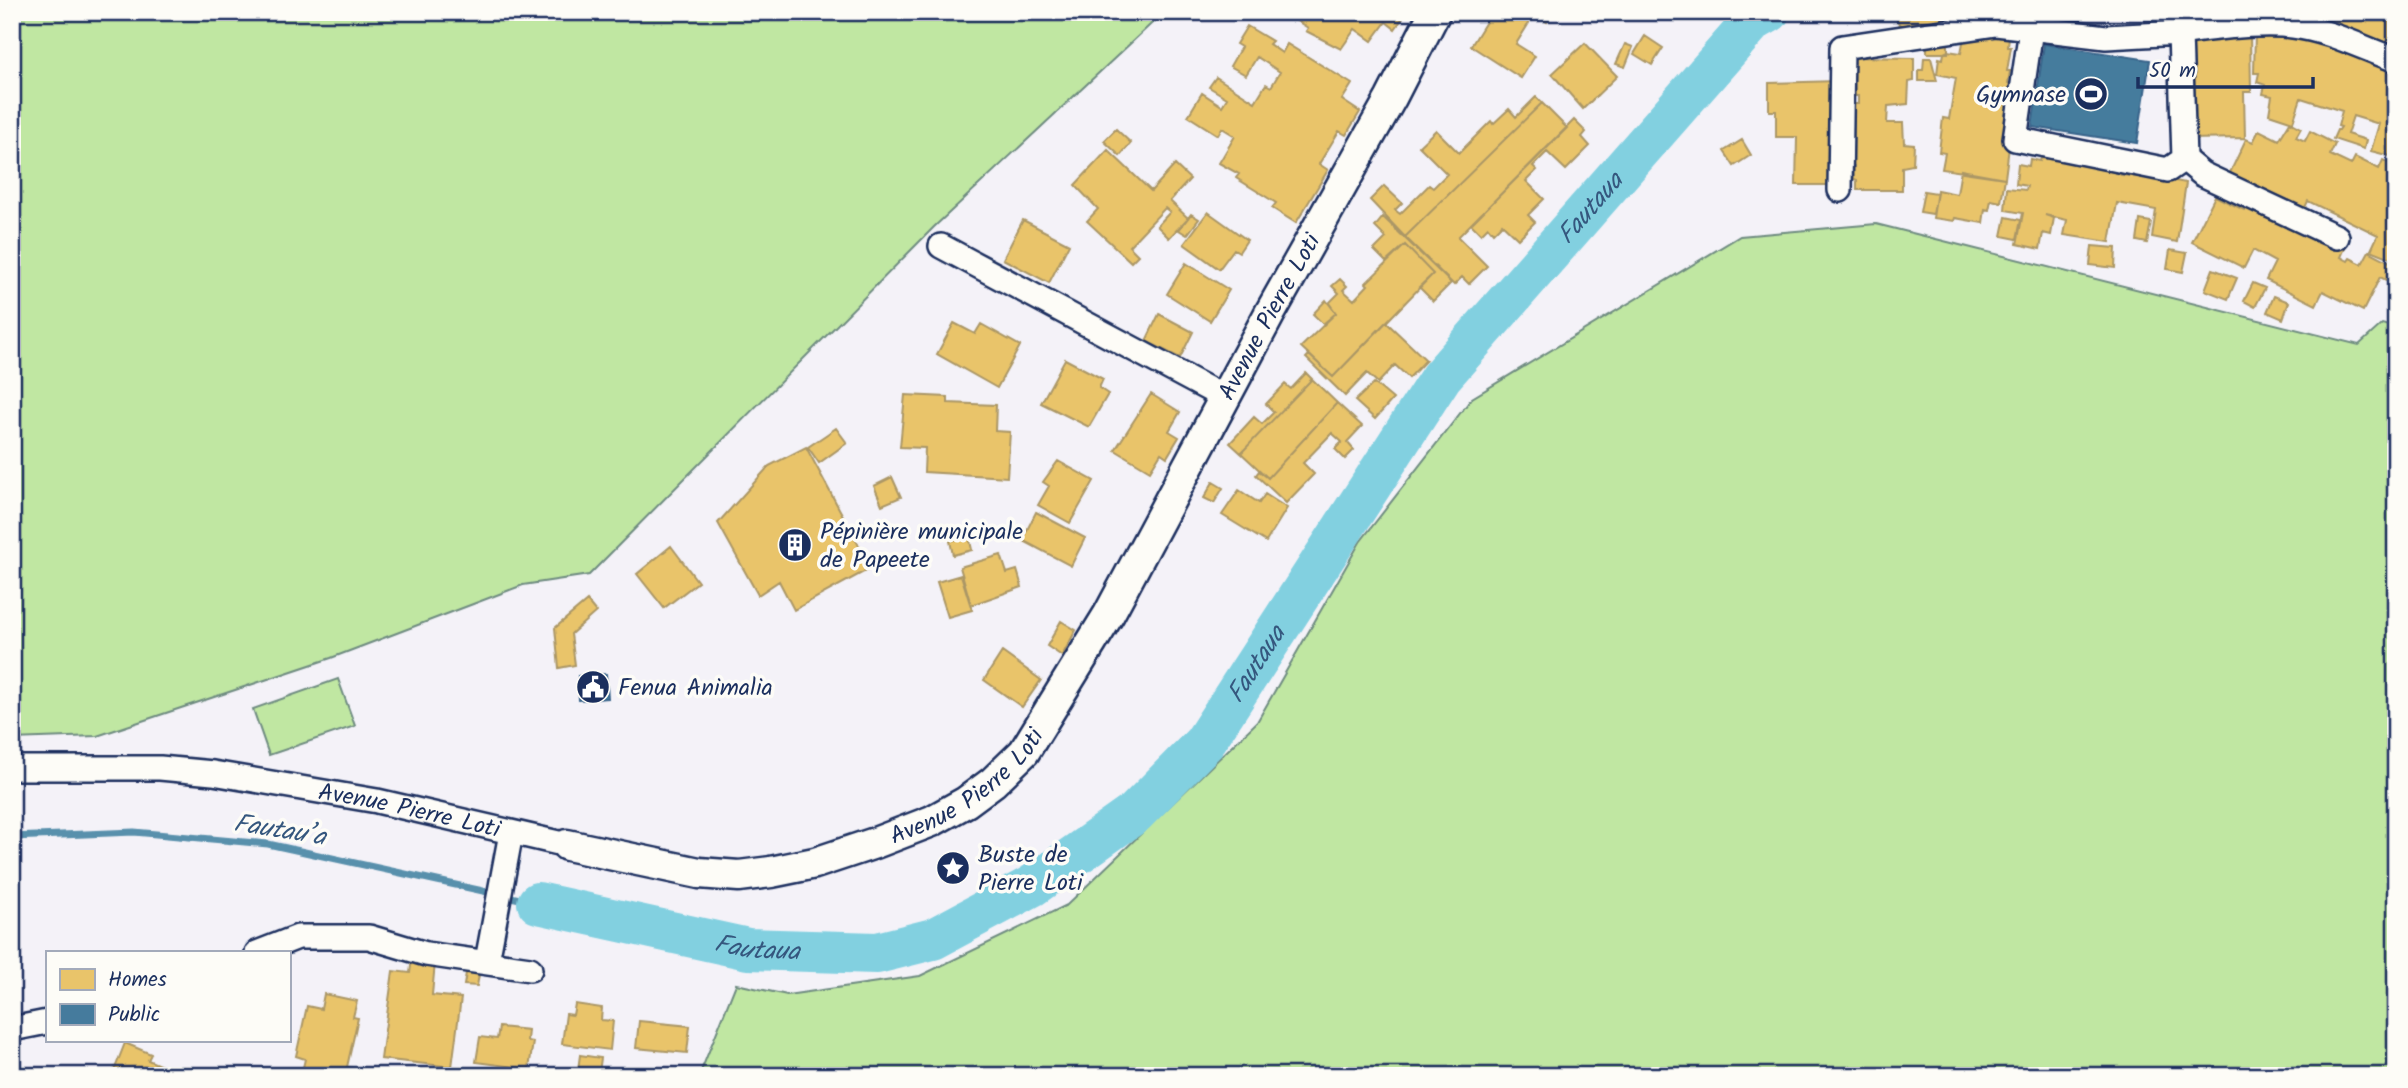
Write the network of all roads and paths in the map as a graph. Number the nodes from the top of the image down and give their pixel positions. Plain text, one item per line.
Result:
1 (1435, 12) edge
2 (2155, 23) edge
3 (2031, 29) junction
4 (2179, 33) junction
5 (2396, 60) edge
6 (2184, 159) junction
7 (1840, 190) dead end
8 (2337, 237) dead end
9 (941, 246) dead end
10 (1225, 398) junction
11 (12, 768) edge
12 (511, 833) junction
13 (568, 845) joint
14 (262, 951) edge
15 (487, 961) junction
16 (530, 969) dead end
17 (46, 1022) edge
18 (12, 1029) edge

1 - 10 main road, Avenue Pierre Loti
2 - 3 street
2 - 4 street
3 - 6 street
3 - 7 street
4 - 5 street
4 - 6 street
6 - 8 street
9 - 10 street
10 - 13 main road, Avenue Pierre Loti
11 - 12 street, Avenue Pierre Loti
12 - 13 street, Avenue Pierre Loti
12 - 15 street
14 - 15 street
15 - 16 street
17 - 18 street

